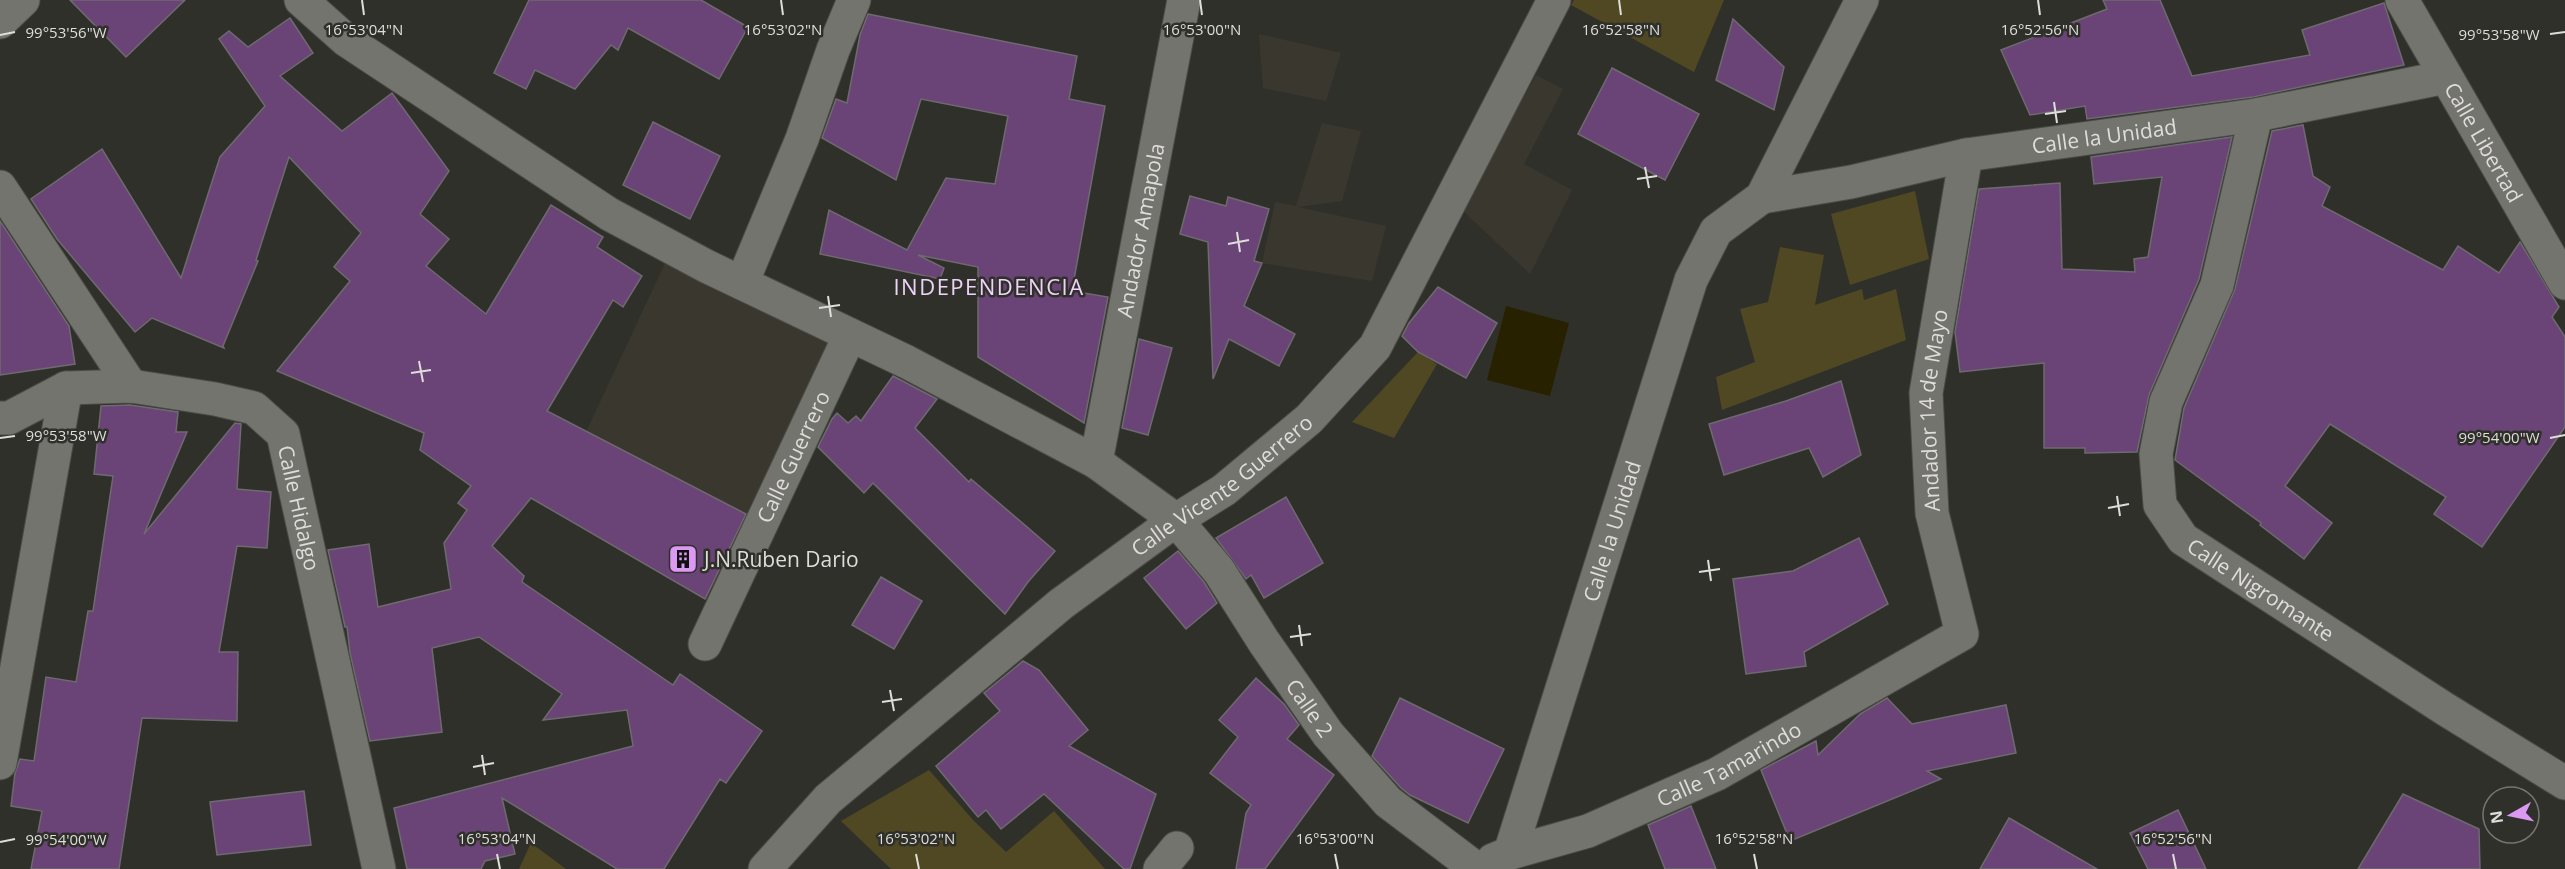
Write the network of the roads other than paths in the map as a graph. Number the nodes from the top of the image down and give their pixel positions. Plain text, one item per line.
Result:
1 (23, 0) edge
2 (301, 0) edge
3 (854, 0) edge
4 (1184, 0) edge
5 (1554, 0) edge
6 (1862, 0) edge
7 (2402, 0) edge
8 (0, 22) edge
9 (2446, 77) junction
10 (2256, 116) junction
11 (1966, 155) junction
12 (0, 187) edge
13 (1762, 196) junction
14 (742, 283) junction
15 (2565, 283) edge
16 (850, 335) junction
17 (131, 386) junction
18 (66, 388) junction
19 (3, 421) edge
20 (1096, 462) junction
21 (1176, 520) junction
22 (705, 644) dead end
23 (1936, 650) joint
24 (0, 763) edge
25 (2565, 783) edge
26 (1510, 853) junction
27 (1473, 868) edge
28 (379, 869) edge
29 (765, 869) edge

1 - 8 street
2 - 14 street, Calle 2
3 - 14 street
4 - 20 street, Andador Amapola
5 - 21 street, Calle Vicente Guerrero
6 - 13 street, Calle la Unidad
7 - 9 street, Calle Libertad
9 - 10 street, Calle la Unidad
9 - 15 street, Calle Libertad
10 - 11 street, Calle la Unidad
10 - 25 street, Calle Nigromante
11 - 13 street, Calle la Unidad
11 - 23 street, Andador 14 de Mayo
12 - 17 street
13 - 26 street, Calle la Unidad
14 - 16 street, Calle 2
16 - 20 street, Calle 2
16 - 22 street, Calle Guerrero
17 - 18 street, Calle Hidalgo
17 - 28 street, Calle Hidalgo
18 - 19 street
18 - 24 street
20 - 21 street, Calle 2
21 - 27 street, Calle 2
21 - 29 street, Calle Vicente Guerrero
23 - 26 street, Calle Tamarindo
26 - 27 street

